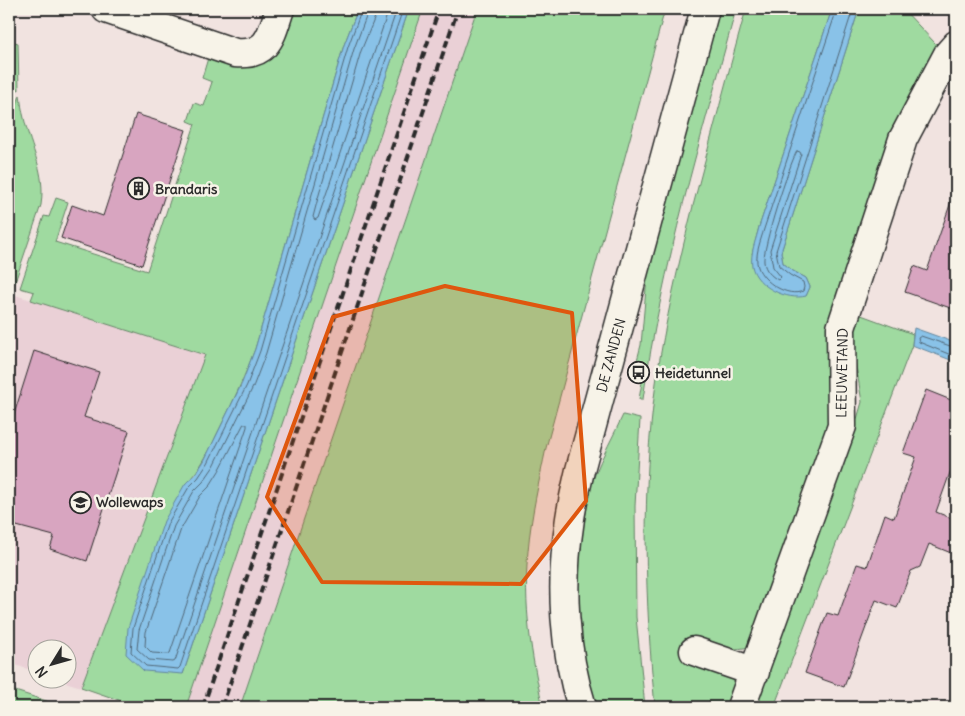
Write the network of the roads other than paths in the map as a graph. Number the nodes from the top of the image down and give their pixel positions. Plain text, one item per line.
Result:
1 (106, 9) edge
2 (280, 9) edge
3 (705, 9) edge
4 (956, 45) edge
5 (694, 651) dead end
6 (755, 672) junction
7 (582, 707) edge
8 (741, 707) edge

1 - 2 street
3 - 7 street, DE ZANDEN
4 - 6 street, LEEUWETAND
5 - 6 street
6 - 8 street, LEEUWETAND

